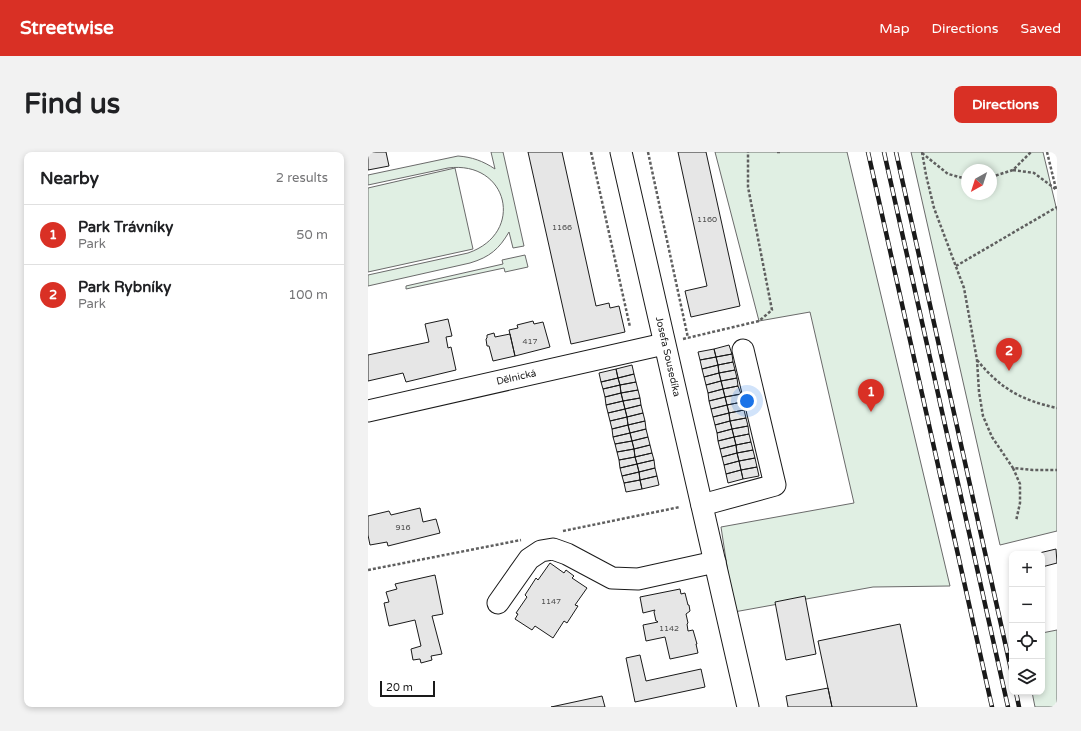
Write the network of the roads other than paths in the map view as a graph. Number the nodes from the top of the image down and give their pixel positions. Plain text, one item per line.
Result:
1 (621, 152) edge
2 (664, 344) junction
3 (743, 350) dead end
4 (368, 411) edge
5 (702, 505) junction
6 (715, 562) junction
7 (498, 603) dead end
8 (748, 707) edge

1 - 2 street, Josefa Sousedíka
2 - 4 street, Dělnická
2 - 5 street, Josefa Sousedíka
3 - 5 street
5 - 6 street, Josefa Sousedíka
6 - 7 street
6 - 8 street, Josefa Sousedíka

